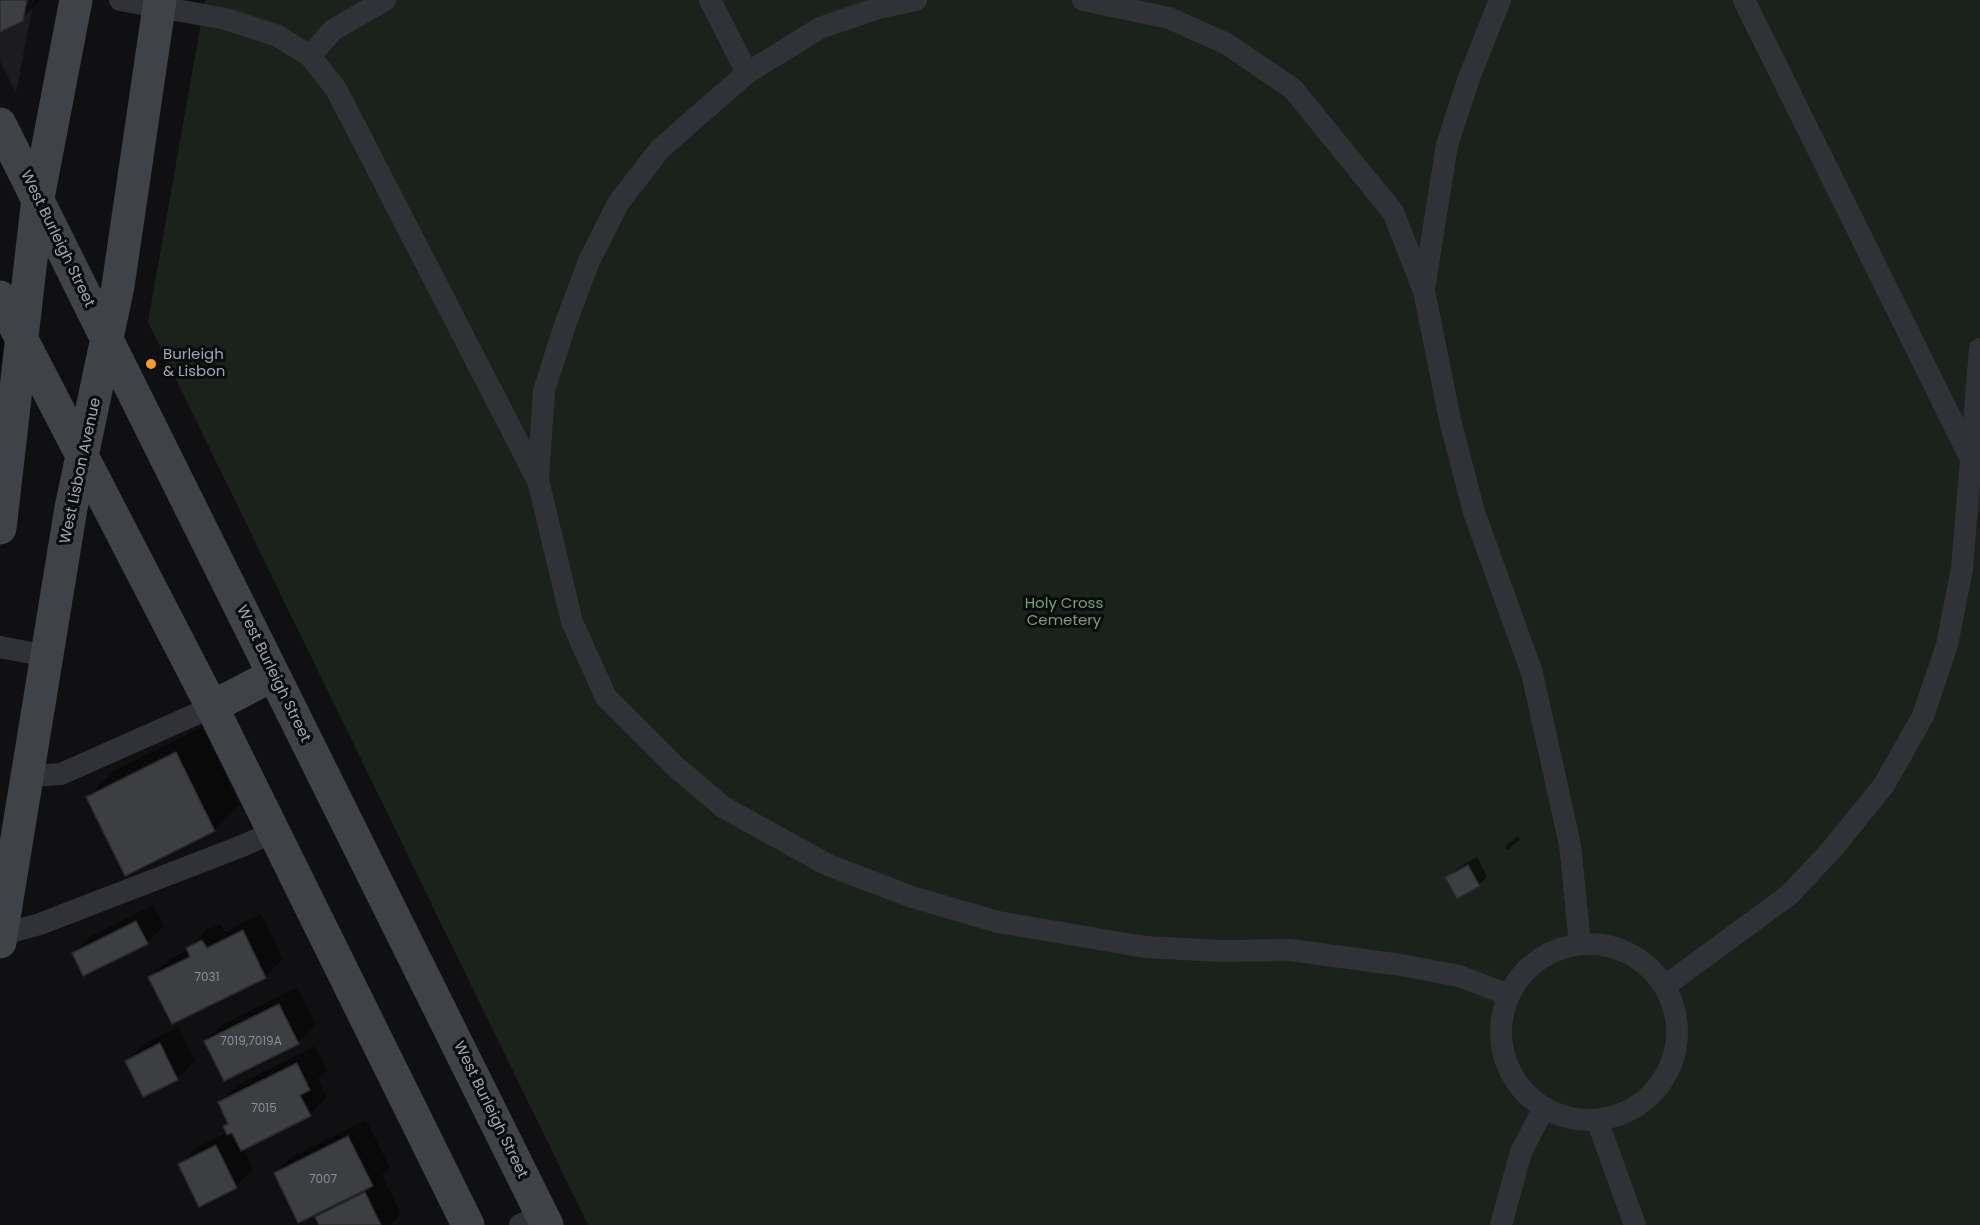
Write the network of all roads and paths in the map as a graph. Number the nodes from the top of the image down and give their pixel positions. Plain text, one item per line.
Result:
1 (76, 0) edge
2 (120, 0) edge
3 (385, 0) edge
4 (710, 0) edge
5 (916, 0) edge
6 (1083, 0) edge
7 (1500, 0) edge
8 (1744, 0) edge
9 (160, 4) edge
10 (1165, 9) edge
11 (310, 56) junction
12 (747, 73) junction
13 (0, 123) edge
14 (38, 198) junction
15 (1424, 291) junction
16 (0, 297) edge
17 (22, 340) junction
18 (108, 343) junction
19 (1980, 349) edge
20 (83, 455) junction
21 (1976, 470) edge
22 (538, 480) junction
23 (0, 528) edge
24 (0, 647) edge
25 (47, 656) junction
26 (273, 675) junction
27 (212, 707) junction
28 (27, 776) junction
29 (273, 831) junction
30 (0, 937) edge
31 (1580, 944) junction
32 (1665, 986) junction
33 (1509, 995) junction
34 (1544, 1108) junction
35 (1597, 1120) junction
36 (537, 1222) edge
37 (468, 1225) edge
38 (1501, 1225) edge
39 (1635, 1225) edge

1 - 14 main road
2 - 9 lane
3 - 11 lane
4 - 12 lane
5 - 12 lane
6 - 10 lane
7 - 15 lane
8 - 21 lane
9 - 11 lane
9 - 18 main road, West Lisbon Avenue
10 - 15 lane
11 - 22 lane
12 - 22 lane
13 - 14 main road, West Burleigh Street
14 - 17 main road
14 - 18 main road, West Burleigh Street
15 - 31 lane
16 - 17 main road
17 - 20 main road
17 - 23 main road
18 - 20 main road, West Lisbon Avenue
18 - 26 main road, West Burleigh Street
19 - 21 lane
20 - 25 main road, West Lisbon Avenue
20 - 27 main road
21 - 32 lane
22 - 33 lane
24 - 25 lane
25 - 28 main road, West Lisbon Avenue
26 - 27 main road
26 - 36 main road, West Burleigh Street
27 - 28 lane
27 - 29 main road
28 - 30 main road, West Lisbon Avenue
29 - 30 lane
29 - 37 main road
31 - 32 lane
31 - 33 lane
32 - 35 lane
33 - 34 lane
34 - 35 lane
34 - 38 lane
35 - 39 lane

